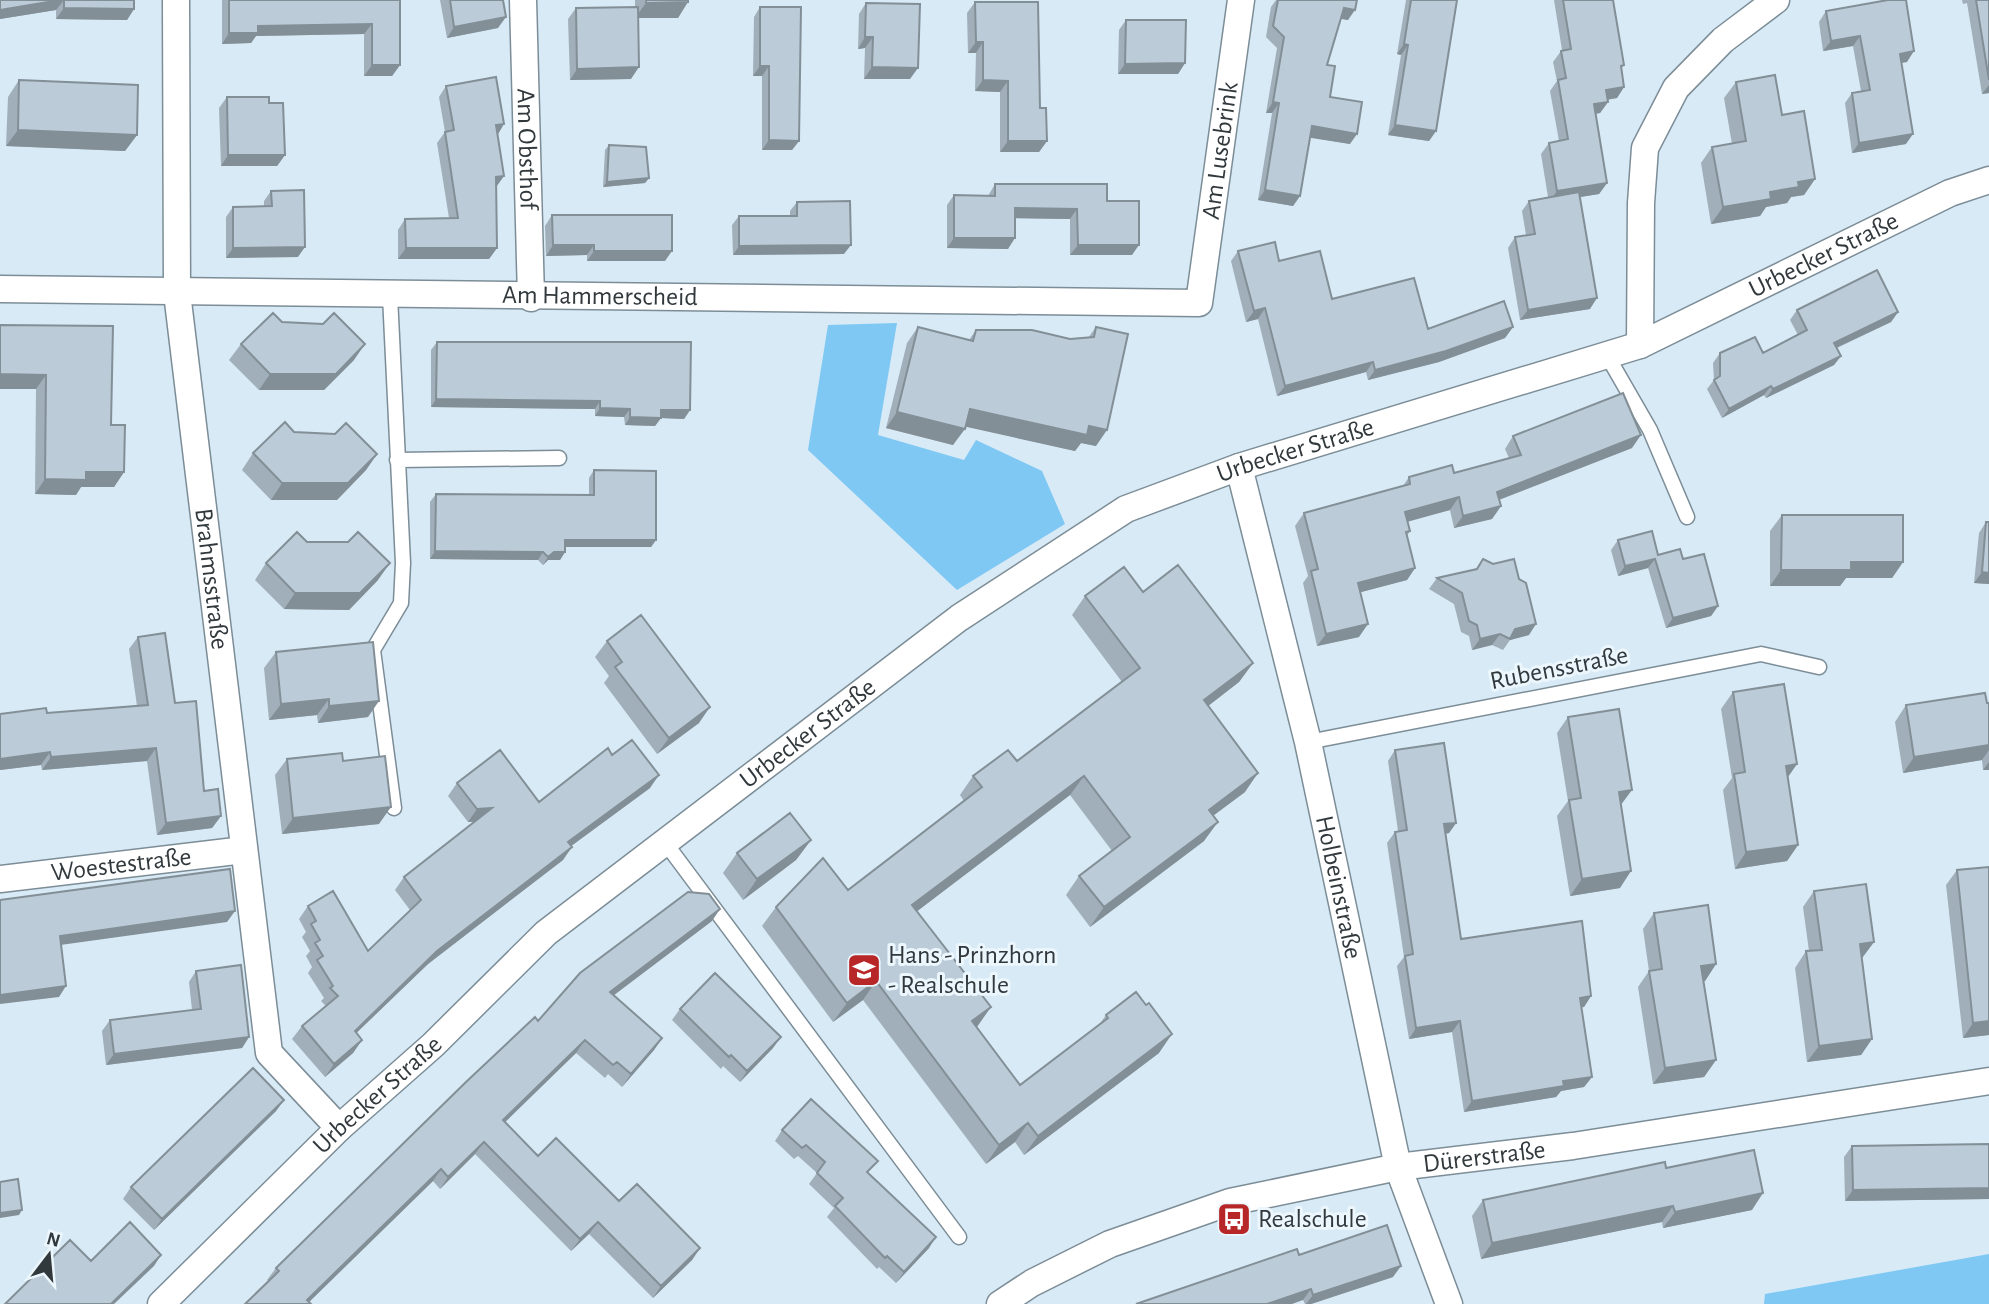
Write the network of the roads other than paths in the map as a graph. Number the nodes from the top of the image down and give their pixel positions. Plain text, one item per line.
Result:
1 (176, 0) edge
2 (523, 0) edge
3 (1241, 0) edge
4 (1776, 0) edge
5 (1989, 180) edge
6 (0, 289) edge
7 (177, 293) junction
8 (390, 296) junction
9 (531, 298) junction
10 (1199, 303) joint
11 (1640, 345) junction
12 (1608, 357) junction
13 (559, 458) dead end
14 (397, 460) junction
15 (1239, 467) junction
16 (1687, 517) dead end
17 (1819, 667) dead end
18 (1308, 742) junction
19 (394, 808) edge
20 (664, 841) junction
21 (244, 850) junction
22 (0, 879) edge
23 (1989, 1081) edge
24 (339, 1128) junction
25 (1398, 1167) junction
26 (959, 1237) dead end
27 (161, 1304) edge
28 (1000, 1304) edge
29 (1449, 1304) edge

1 - 7 street, Brahmsstraße
2 - 9 street, Am Obsthof
3 - 10 street, Am Lusebrink
4 - 11 street
5 - 11 street, Urbecker Straße
6 - 7 street, Am Hammerscheid
7 - 8 street, Am Hammerscheid
7 - 21 street, Brahmsstraße
8 - 9 street, Am Hammerscheid
8 - 14 lane
9 - 10 street, Am Hammerscheid
11 - 12 street, Urbecker Straße
12 - 15 street, Urbecker Straße
12 - 16 lane
13 - 14 lane
14 - 19 lane
15 - 18 street, Holbeinstraße
15 - 20 street, Urbecker Straße
17 - 18 lane, Rubensstraße
18 - 25 street, Holbeinstraße
20 - 24 street, Urbecker Straße
20 - 26 lane
21 - 22 street, Woestestraße
21 - 24 street, Brahmsstraße
23 - 25 street, Dürerstraße
24 - 27 street, Urbecker Straße
25 - 28 street, Dürerstraße
25 - 29 street, Holbeinstraße

